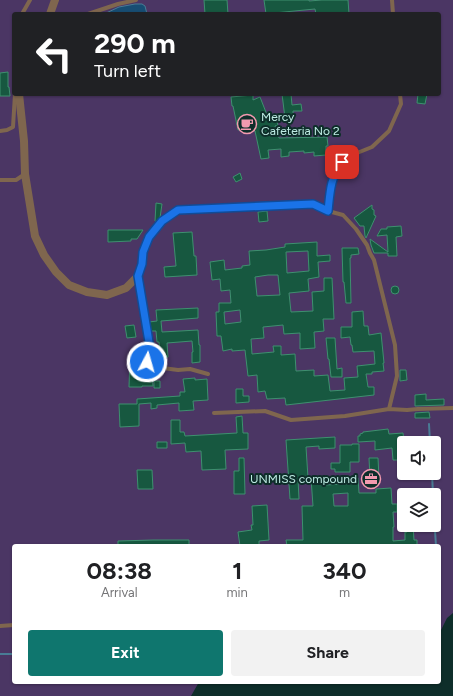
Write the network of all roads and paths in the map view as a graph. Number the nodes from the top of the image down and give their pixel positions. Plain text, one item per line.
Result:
1 (30, 0) edge
2 (55, 0) edge
3 (136, 0) edge
4 (392, 0) edge
5 (23, 12) edge
6 (51, 12) edge
7 (94, 12) edge
8 (393, 12) edge
9 (15, 96) edge
10 (19, 96) edge
11 (400, 96) edge
12 (0, 131) edge
13 (25, 174) junction
14 (0, 180) edge
15 (328, 211) junction
16 (138, 276) junction
17 (208, 374) dead end
18 (453, 408) edge
19 (389, 409) junction
20 (214, 413) dead end
21 (12, 625) edge
22 (0, 626) edge

1 - 5 lane
2 - 6 street
3 - 7 lane
4 - 8 lane
9 - 12 lane
10 - 13 street
11 - 15 lane
13 - 14 lane
13 - 16 street
15 - 16 lane
15 - 19 lane
16 - 17 lane
18 - 19 lane
19 - 20 lane
21 - 22 lane

